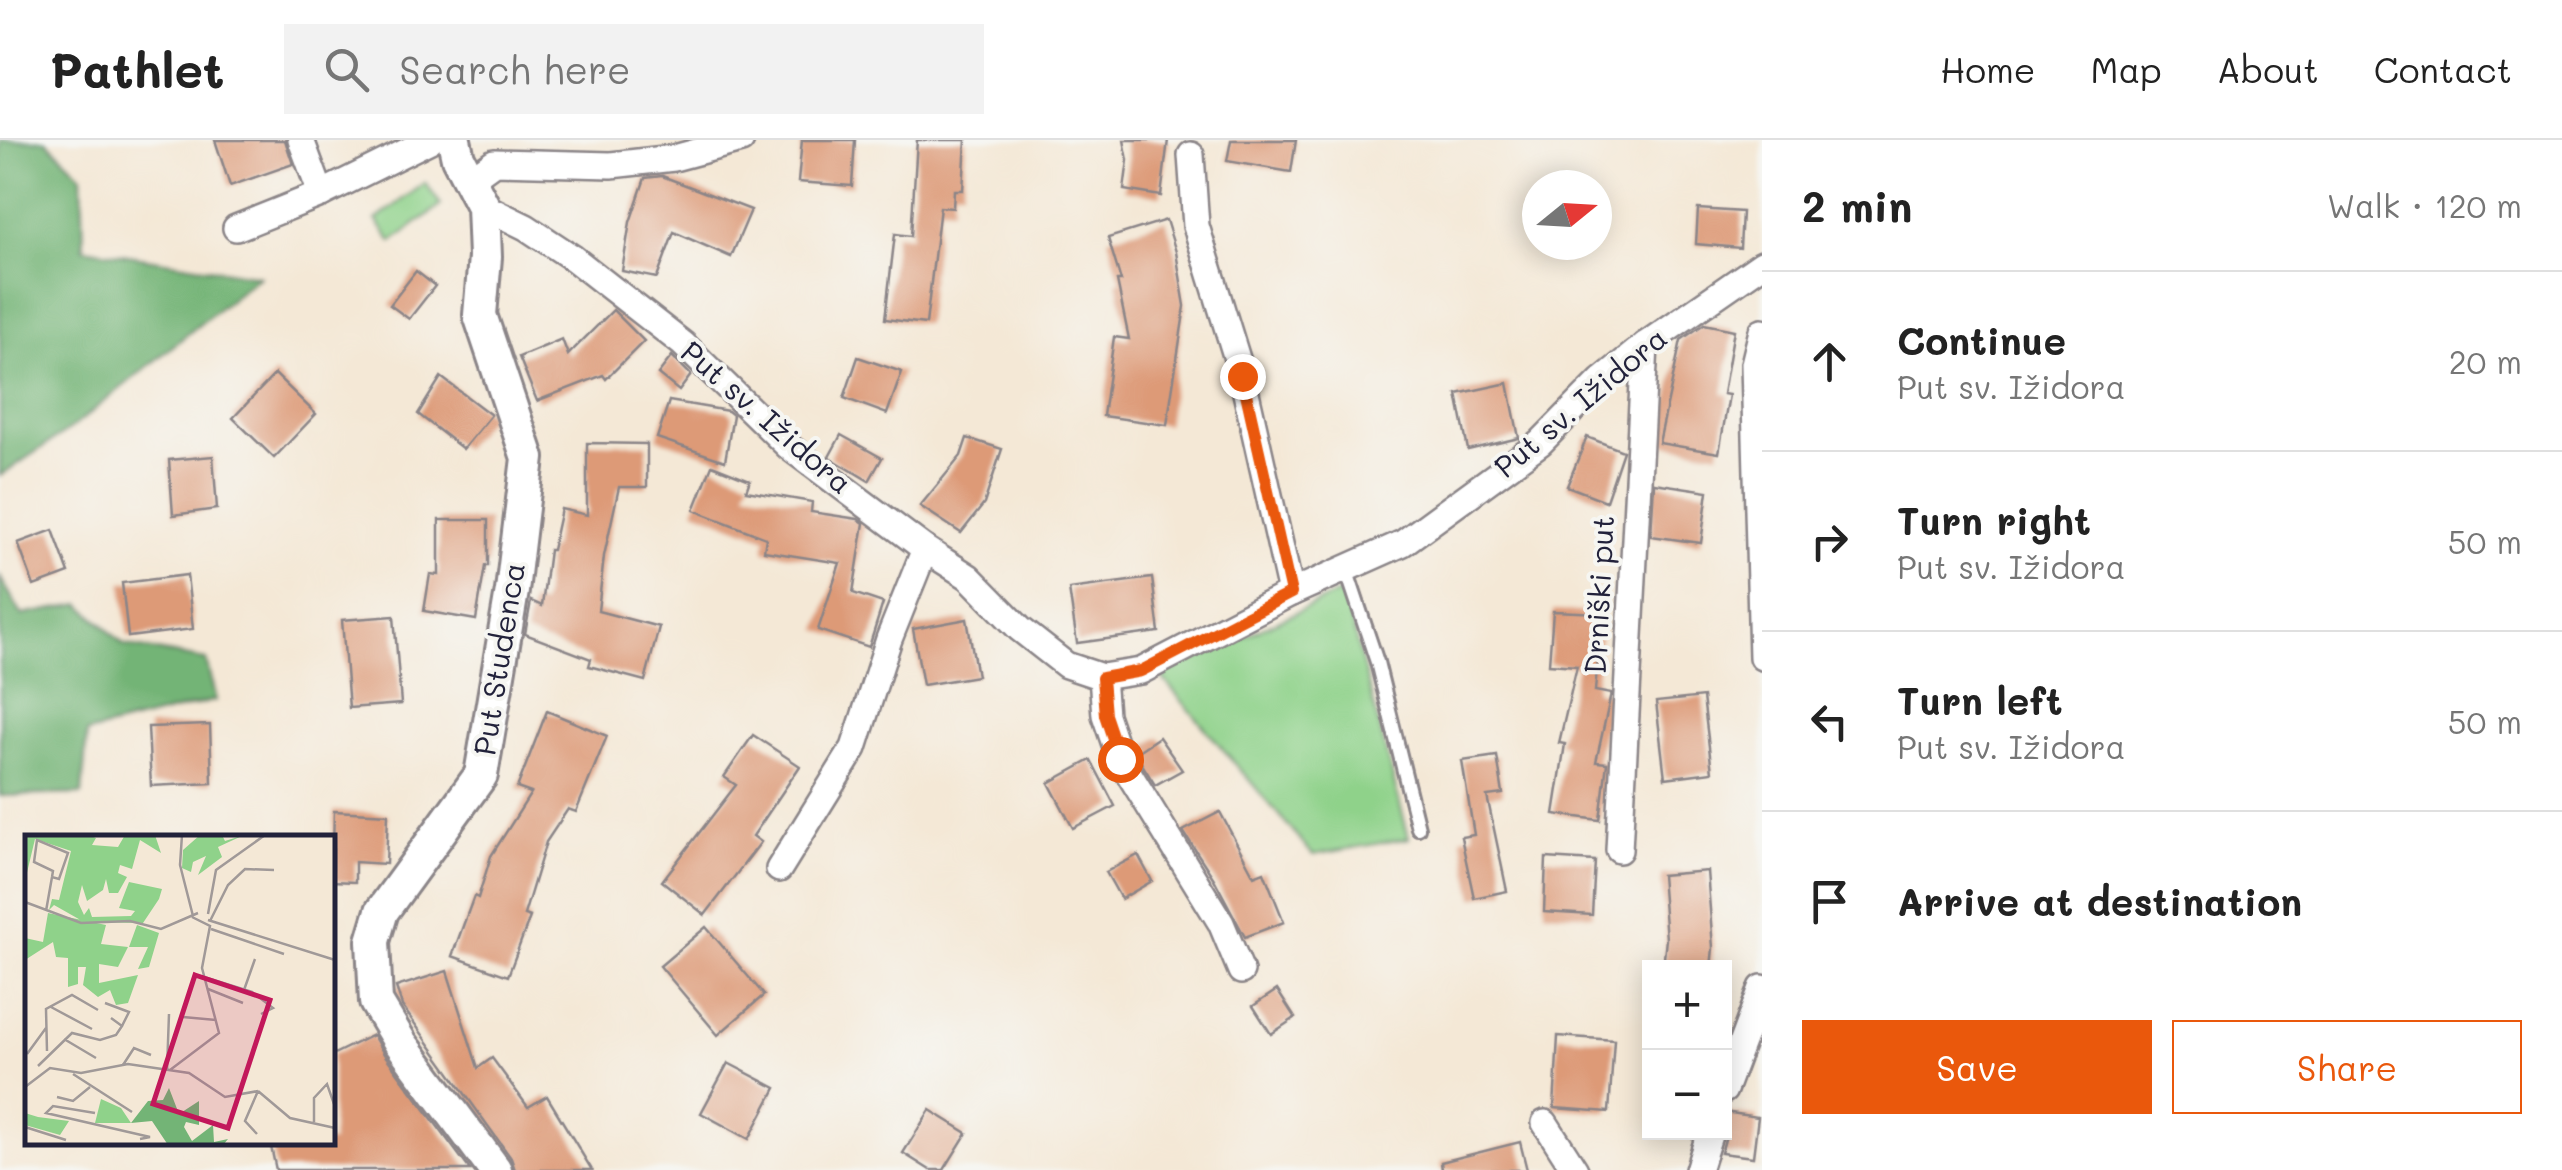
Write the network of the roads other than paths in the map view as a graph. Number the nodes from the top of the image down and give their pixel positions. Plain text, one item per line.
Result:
1 (301, 140) edge
2 (430, 140) edge
3 (454, 140) edge
4 (741, 140) edge
5 (1190, 155) dead end
6 (476, 193) junction
7 (321, 194) junction
8 (236, 228) dead end
9 (1762, 264) edge
10 (1762, 331) edge
11 (1646, 345) junction
12 (925, 549) junction
13 (1346, 568) junction
14 (1291, 593) junction
15 (1762, 657) edge
16 (1102, 678) junction
17 (1418, 828) dead end
18 (1620, 850) dead end
19 (780, 869) dead end
20 (1241, 971) dead end
21 (1762, 988) edge
22 (1732, 1069) edge
23 (1545, 1123) dead end
24 (1707, 1140) edge
25 (495, 1170) edge
26 (1575, 1170) edge
27 (1698, 1170) edge

1 - 7 street
2 - 7 street
3 - 6 street
4 - 6 street
5 - 14 street
6 - 12 street, Put sv. Ižidora
6 - 25 street, Put Studenca
7 - 8 street
9 - 11 street, Put sv. Ižidora
10 - 15 street
11 - 13 street, Put sv. Ižidora
11 - 18 street, Drniški put
12 - 16 street, Put sv. Ižidora
12 - 19 street
13 - 14 street, Put sv. Ižidora
13 - 17 lane
14 - 16 street, Put sv. Ižidora
16 - 20 street
21 - 22 street
23 - 26 street
24 - 27 street

